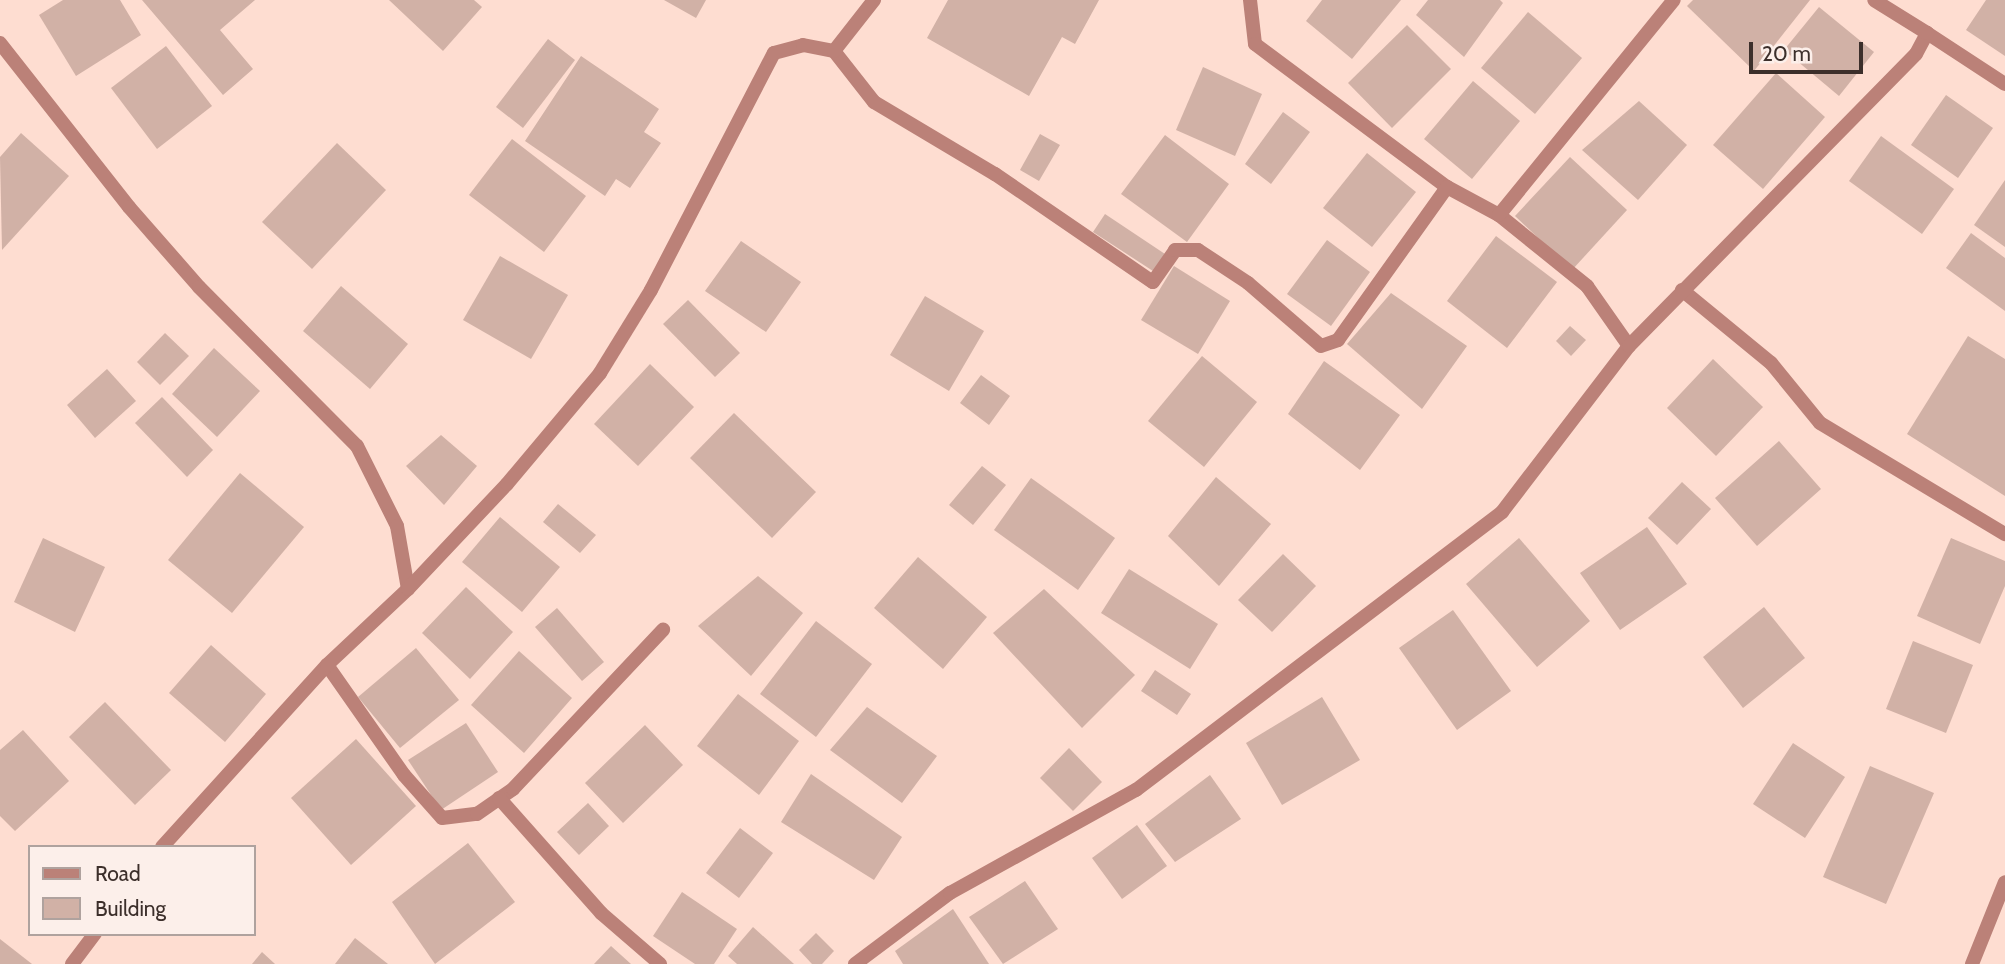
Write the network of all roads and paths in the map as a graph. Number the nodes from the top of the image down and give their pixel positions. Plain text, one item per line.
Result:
1 (874, 0) edge
2 (1250, 0) edge
3 (1674, 0) edge
4 (1874, 0) edge
5 (1927, 33) junction
6 (0, 43) edge
7 (834, 51) junction
8 (2005, 84) edge
9 (1447, 187) junction
10 (1499, 215) junction
11 (1682, 290) junction
12 (1629, 346) junction
13 (2005, 534) edge
14 (408, 589) junction
15 (663, 630) dead end
16 (327, 665) junction
17 (499, 798) junction
18 (164, 845) edge
19 (2005, 881) edge
20 (93, 936) edge
21 (72, 964) edge
22 (660, 964) edge
23 (855, 964) edge
24 (1972, 964) edge

1 - 7 street
2 - 9 street
3 - 10 street
4 - 5 street
5 - 8 street
5 - 11 street
6 - 14 street
7 - 9 street
7 - 14 street
9 - 10 street
10 - 12 street
11 - 12 street
11 - 13 street
12 - 23 street
14 - 16 street
15 - 17 street
16 - 17 street
16 - 18 street
17 - 22 street
19 - 24 street
20 - 21 street

